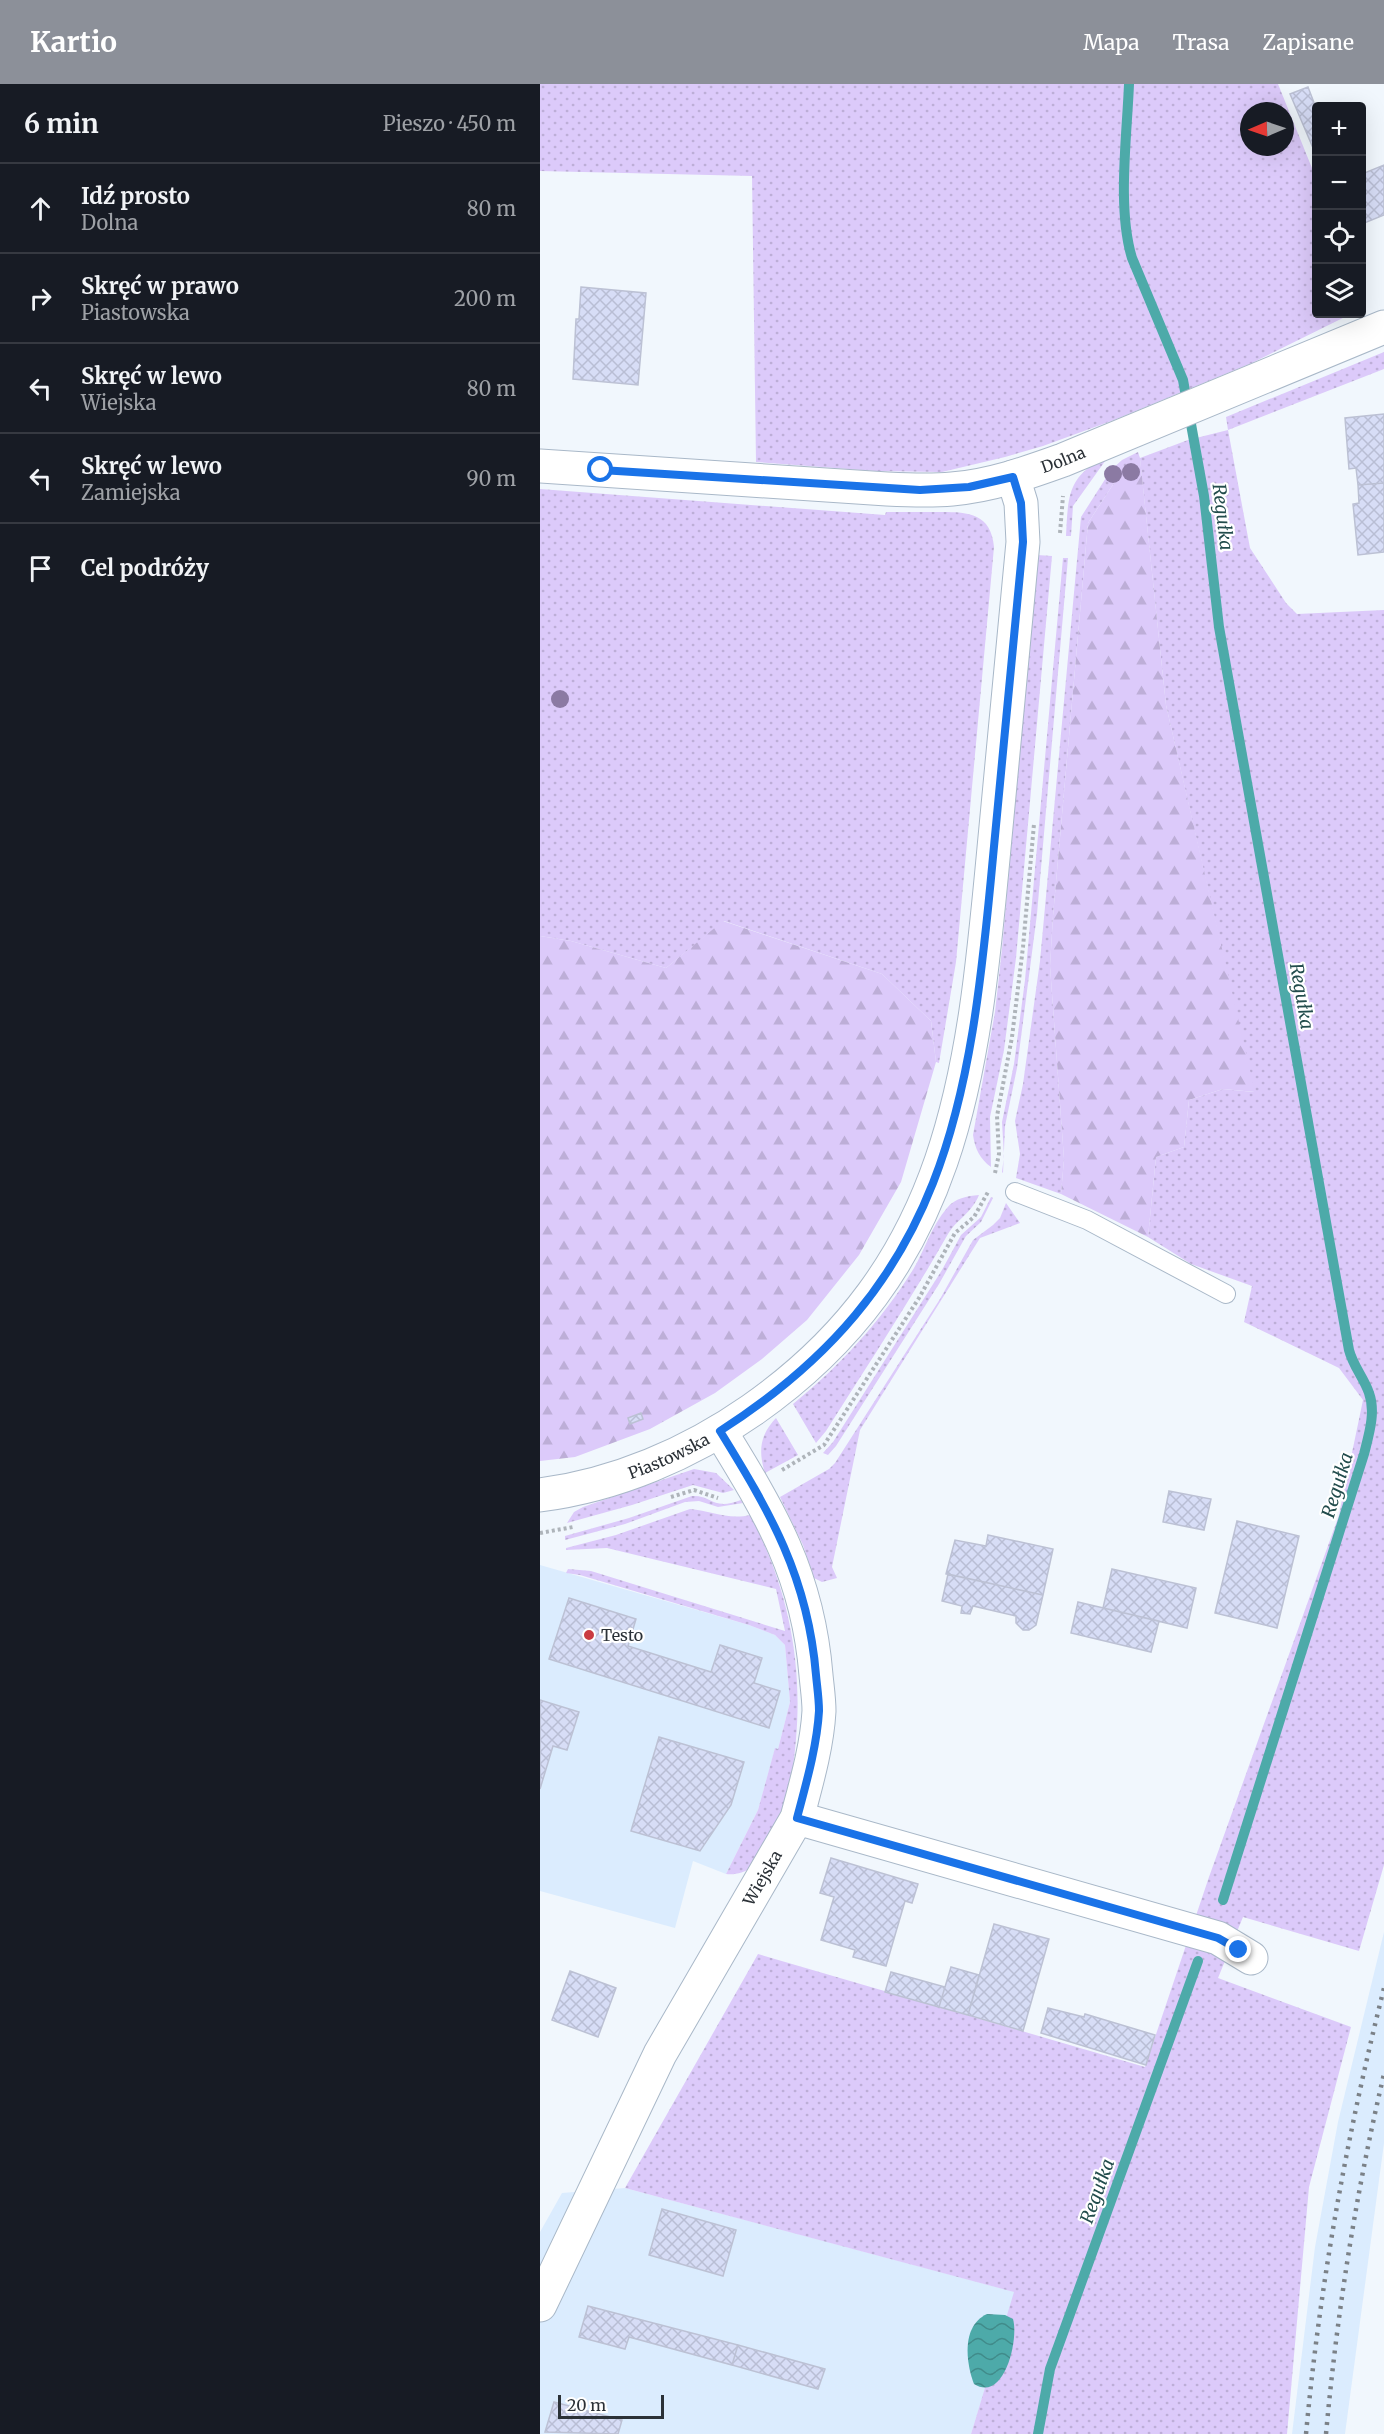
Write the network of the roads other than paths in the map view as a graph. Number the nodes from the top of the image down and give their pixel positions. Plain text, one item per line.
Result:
1 (1384, 327) edge
2 (540, 466) edge
3 (1013, 477) junction
4 (1015, 1192) dead end
5 (1226, 1294) dead end
6 (720, 1431) junction
7 (540, 1495) edge
8 (797, 1818) junction
9 (1251, 1958) dead end
10 (540, 2305) edge

1 - 3 street, Dolna
2 - 3 street, Dolna
3 - 6 street, Piastowska
4 - 5 lane
6 - 7 street, Piastowska
6 - 8 street, Wiejska
8 - 9 street
8 - 10 street, Wiejska

